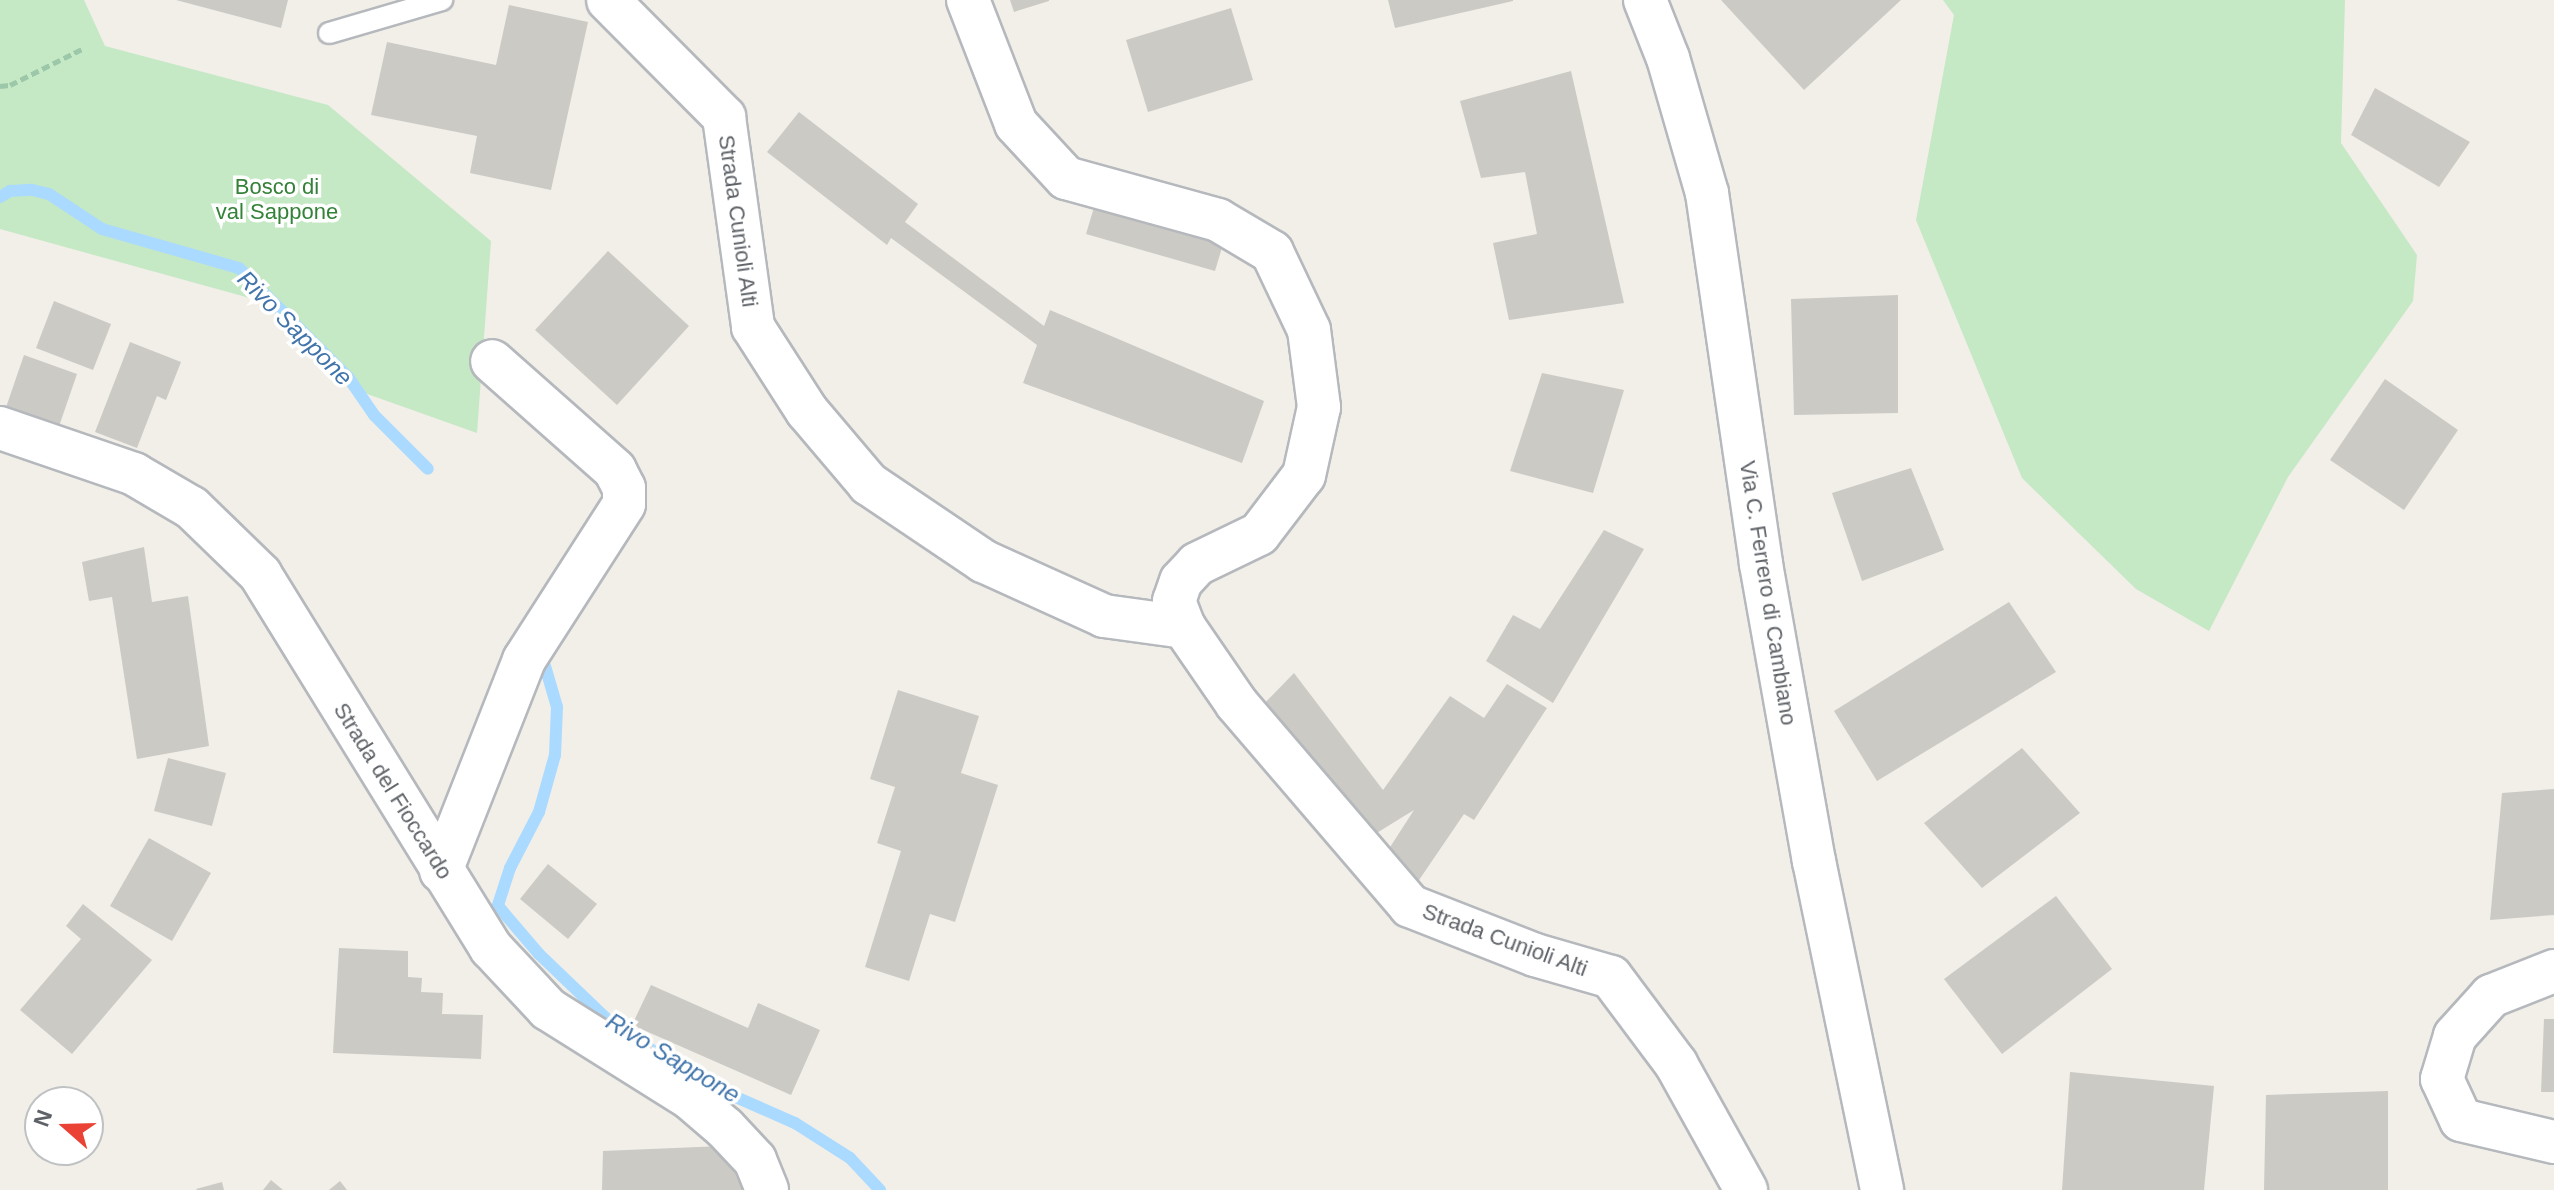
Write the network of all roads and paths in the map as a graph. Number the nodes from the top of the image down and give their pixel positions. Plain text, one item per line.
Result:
1 (442, 0) edge
2 (608, 0) edge
3 (968, 0) edge
4 (1645, 0) edge
5 (329, 33) dead end
6 (82, 49) dead end
7 (0, 86) edge
8 (492, 361) dead end
9 (0, 428) edge
10 (1184, 627) junction
11 (441, 871) junction
12 (2554, 971) edge
13 (2554, 1142) edge
14 (767, 1190) edge
15 (1746, 1190) edge
16 (1882, 1190) edge

1 - 5 lane
2 - 10 street, Strada Cunioli Alti
3 - 10 street, Strada Cunioli Alti
4 - 16 street, Via C. Ferrero di Cambiano
6 - 7 path
8 - 11 street
9 - 11 street, Strada del Fioccardo
10 - 15 street, Strada Cunioli Alti
11 - 14 street, Strada del Fioccardo
12 - 13 street

